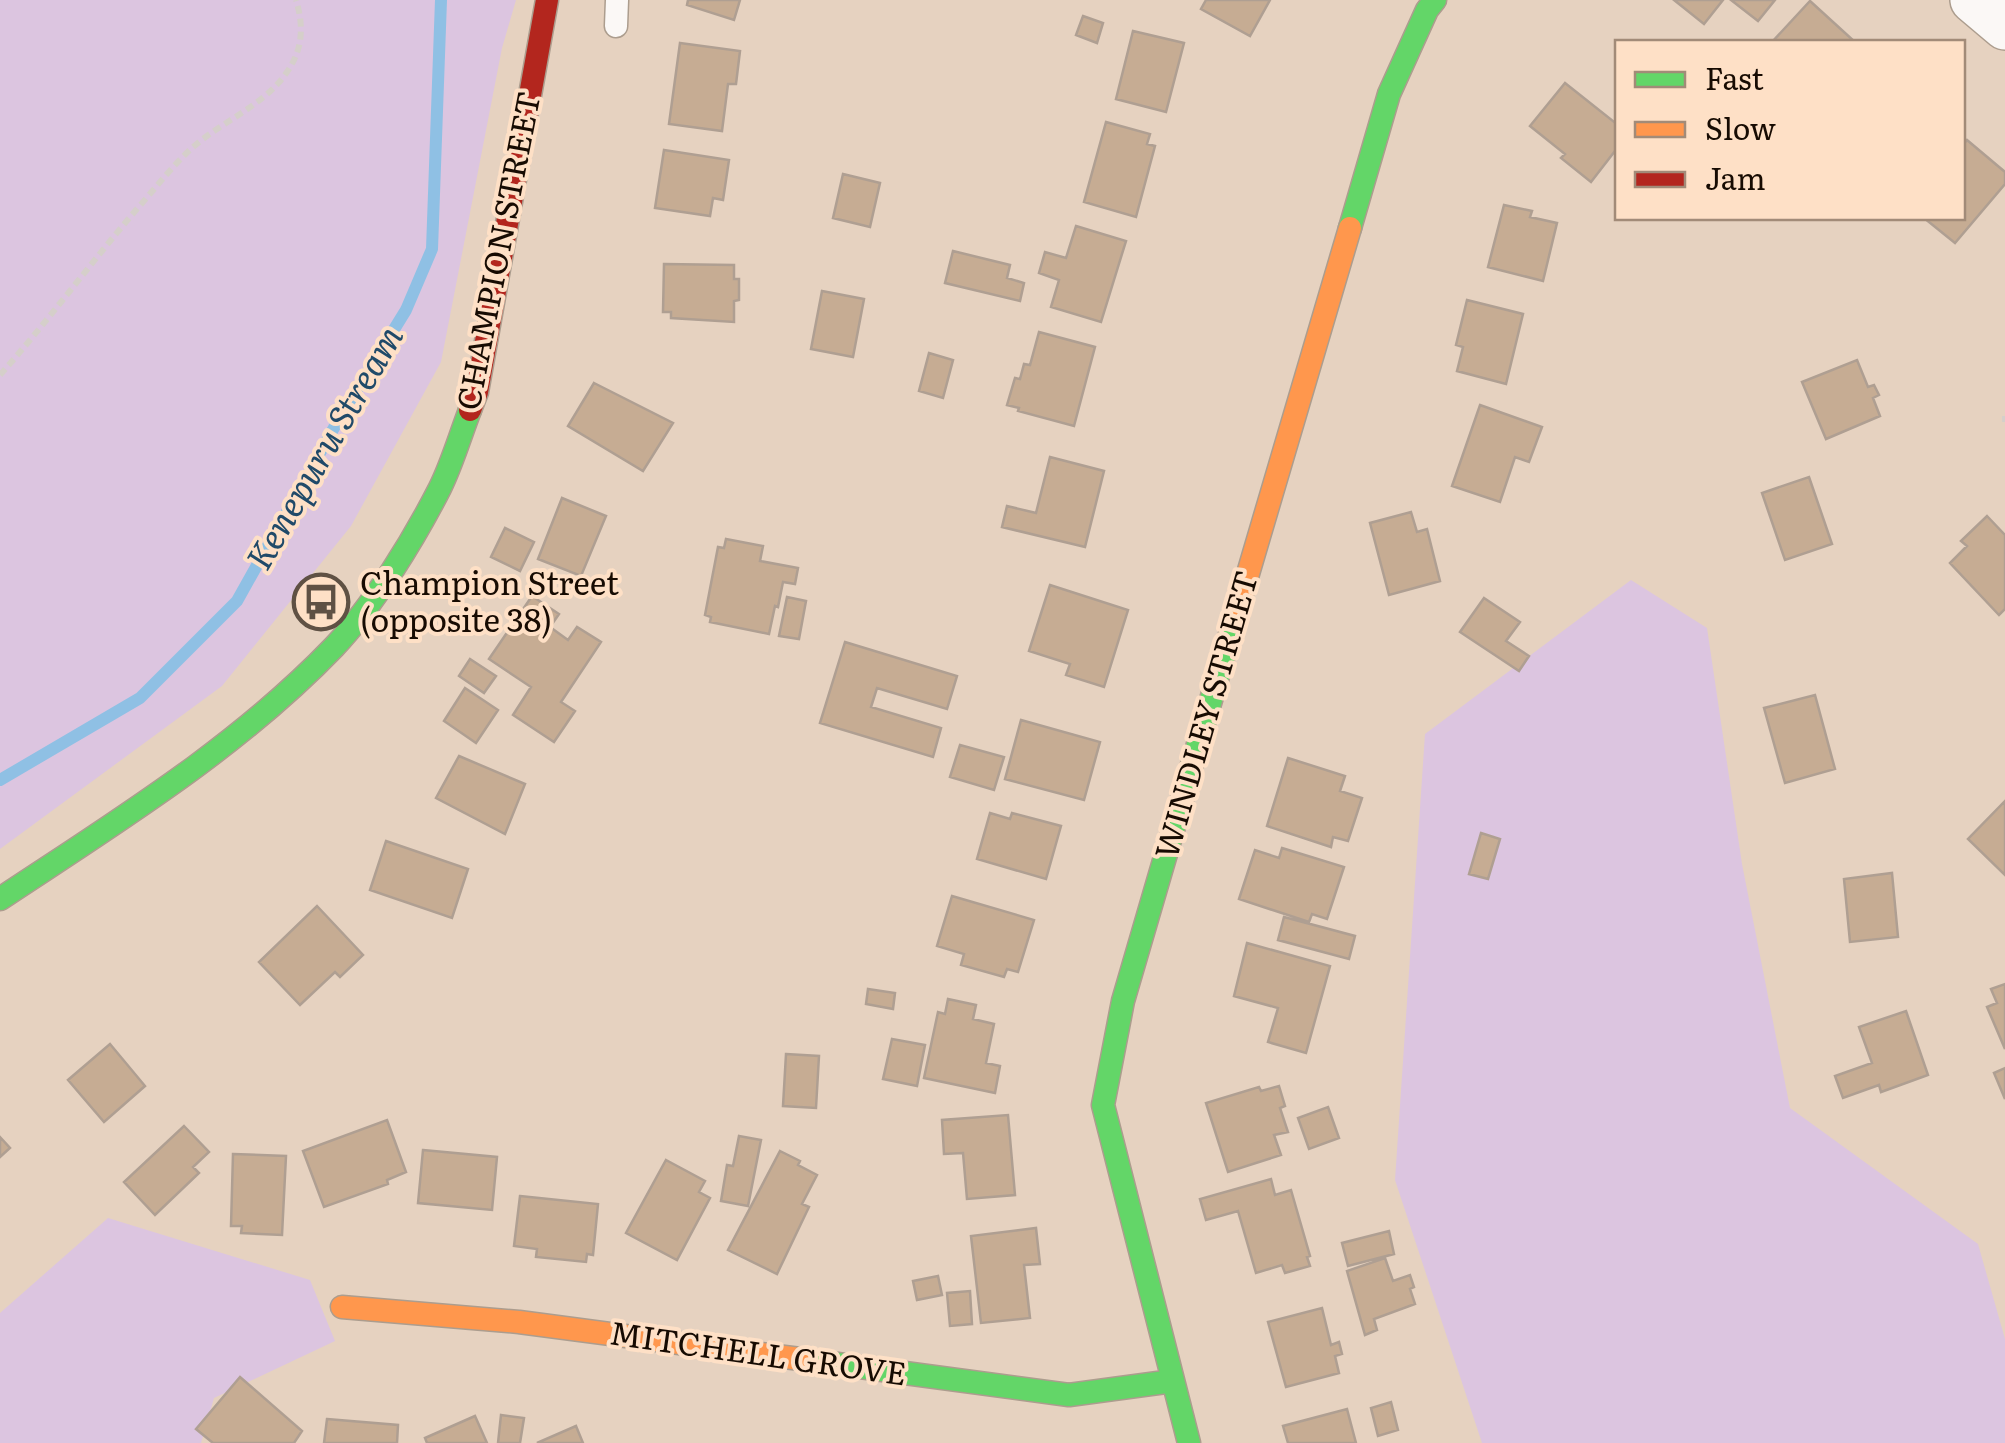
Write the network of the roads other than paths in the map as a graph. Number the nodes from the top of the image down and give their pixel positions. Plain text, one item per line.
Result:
1 (547, 0) edge
2 (616, 0) edge
3 (1435, 0) edge
4 (1973, 0) edge
5 (616, 26) dead end
6 (2005, 27) edge
7 (0, 900) edge
8 (342, 1307) dead end
9 (1173, 1380) junction
10 (1190, 1443) edge

1 - 7 street, CHAMPION STREET
2 - 5 lane
3 - 9 street, WINDLEY STREET
4 - 6 street
8 - 9 street, MITCHELL GROVE
9 - 10 street, WINDLEY STREET

